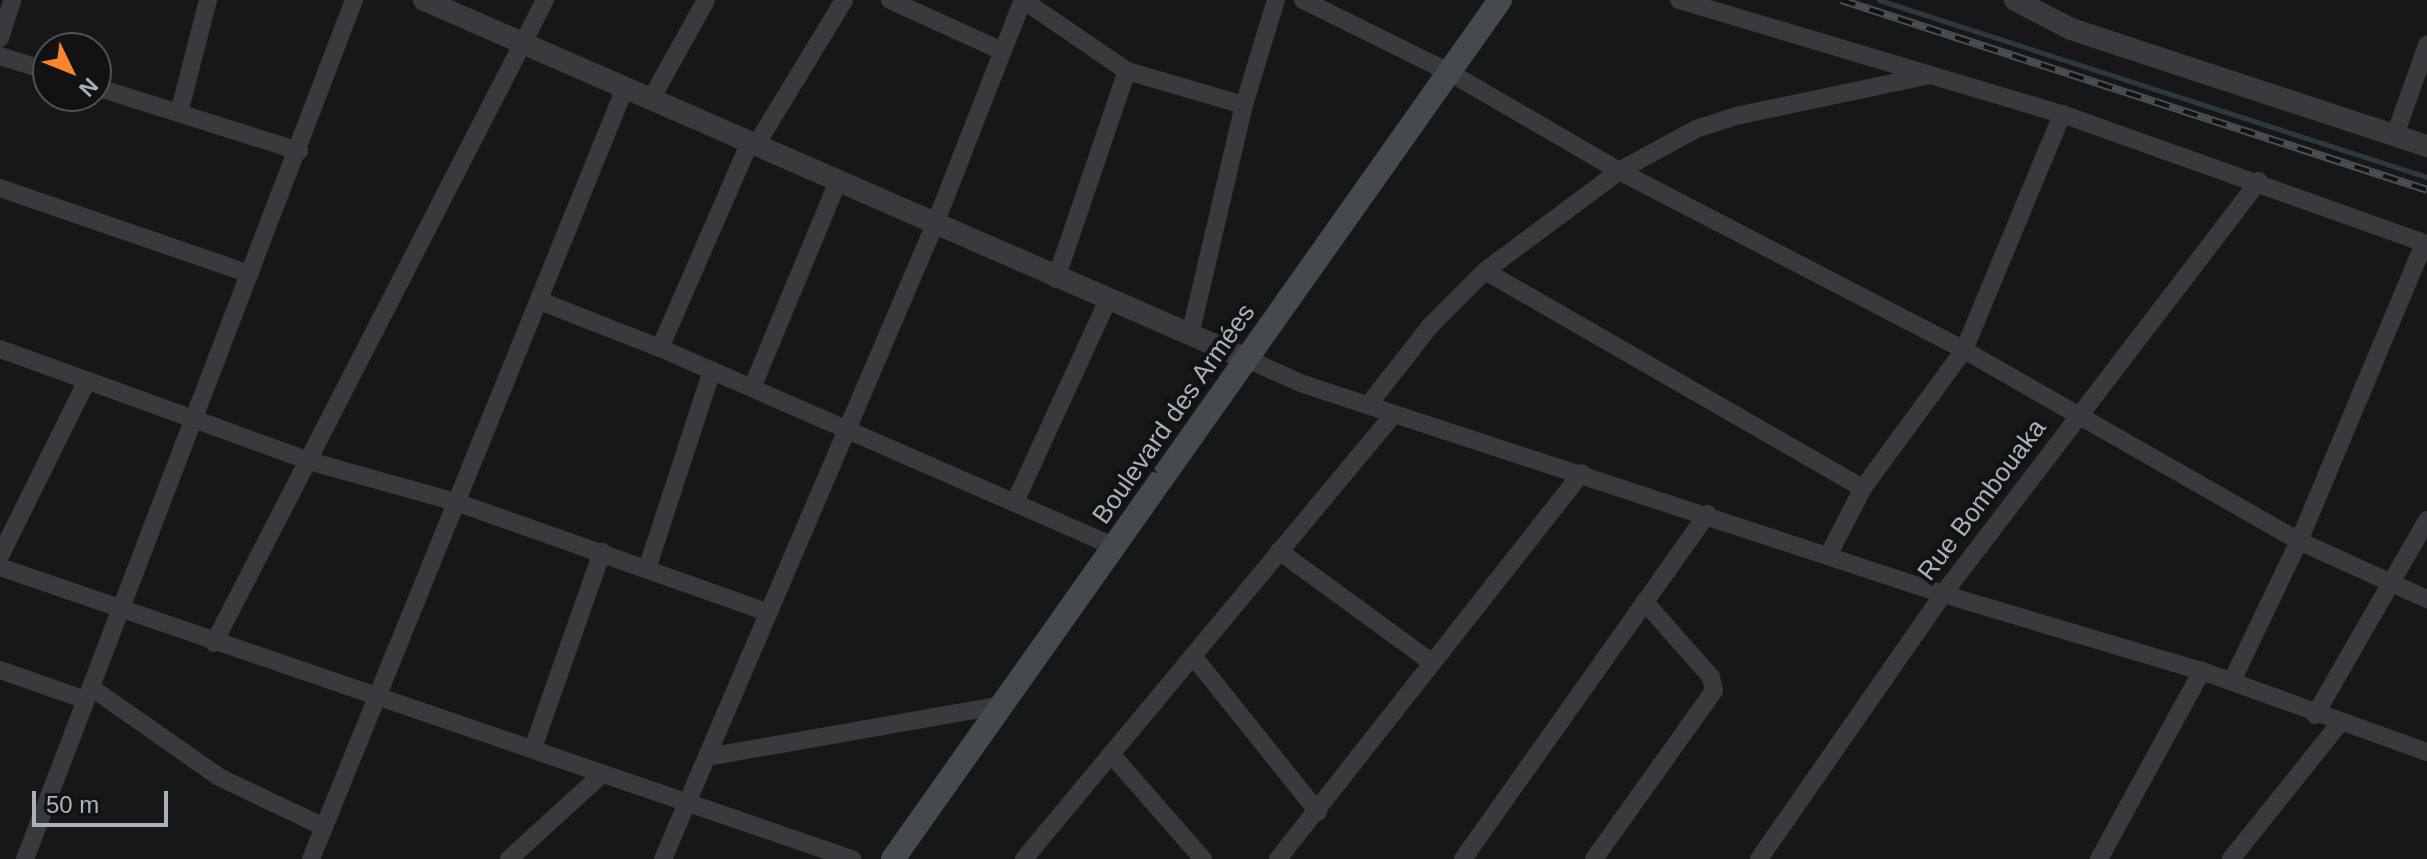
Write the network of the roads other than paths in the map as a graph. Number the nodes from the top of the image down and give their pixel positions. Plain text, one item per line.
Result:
1 (12, 0) edge
2 (208, 0) edge
3 (354, 0) edge
4 (424, 0) edge
5 (545, 0) edge
6 (706, 0) edge
7 (844, 0) edge
8 (890, 0) edge
9 (1276, 0) edge
10 (1303, 0) edge
11 (1500, 0) edge
12 (1679, 0) edge
13 (2017, 1) edge
14 (0, 38) edge
15 (522, 43) junction
16 (2427, 45) edge
17 (1002, 51) junction
18 (0, 56) edge
19 (32, 66) edge
20 (1127, 71) junction
21 (1449, 72) junction
22 (1933, 75) junction
23 (625, 88) junction
24 (112, 92) edge
25 (651, 99) junction
26 (1244, 105) junction
27 (179, 113) junction
28 (2062, 114) junction
29 (2395, 135) junction
30 (753, 144) junction
31 (2427, 146) edge
32 (299, 151) junction
33 (1619, 171) junction
34 (838, 181) junction
35 (2259, 181) junction
36 (0, 188) edge
37 (935, 224) junction
38 (2425, 243) edge
39 (1485, 271) junction
40 (250, 274) junction
41 (1056, 279) junction
42 (1108, 300) junction
43 (540, 301) junction
44 (1190, 335) junction
45 (660, 348) junction
46 (0, 349) edge
47 (1964, 350) junction
48 (1247, 359) junction
49 (712, 370) junction
50 (87, 381) junction
51 (752, 388) junction
52 (1369, 404) junction
53 (1394, 414) junction
54 (2080, 414) junction
55 (194, 418) junction
56 (847, 431) junction
57 (309, 461) junction
58 (1582, 473) junction
59 (1863, 488) junction
60 (456, 502) junction
61 (1015, 502) junction
62 (1707, 514) junction
63 (2427, 520) edge
64 (2299, 541) junction
65 (1115, 547) junction
66 (1279, 551) junction
67 (602, 552) junction
68 (0, 556) edge
69 (1828, 556) junction
70 (0, 567) edge
71 (647, 569) junction
72 (2391, 581) junction
73 (1943, 594) junction
74 (2427, 599) edge
75 (1644, 601) junction
76 (121, 609) junction
77 (769, 613) junction
78 (214, 643) junction
79 (1193, 656) junction
80 (1431, 662) junction
81 (0, 670) edge
82 (2202, 671) junction
83 (2232, 681) junction
84 (89, 694) junction
85 (379, 694) junction
86 (1001, 705) junction
87 (2315, 715) junction
88 (2339, 724) junction
89 (533, 748) junction
90 (2427, 752) edge
91 (1111, 754) junction
92 (707, 757) junction
93 (602, 774) junction
94 (688, 803) junction
95 (1318, 812) junction
96 (324, 827) junction
97 (25, 859) edge
98 (311, 859) edge
99 (509, 859) edge
100 (663, 859) edge
101 (852, 859) edge
102 (893, 859) edge
103 (1024, 859) edge
104 (1203, 859) edge
105 (1278, 859) edge
106 (1463, 859) edge
107 (1594, 859) edge
108 (1759, 859) edge
109 (2099, 859) edge
110 (2231, 859) edge

1 - 14 street
2 - 27 street
3 - 32 street
4 - 15 street
5 - 15 street
6 - 25 street
7 - 30 street
8 - 17 street
9 - 26 street
10 - 21 street
11 - 21 main road, Boulevard des Armées
12 - 22 street
13 - 29 street
15 - 23 street
15 - 57 street
16 - 29 street
17 - 20 street
17 - 37 street
18 - 19 street
20 - 26 street
20 - 41 street
21 - 33 street
21 - 48 main road, Boulevard des Armées
22 - 28 street
22 - 33 street
23 - 25 street
23 - 43 street
24 - 27 street
25 - 30 street
26 - 44 street
27 - 32 street
28 - 35 street
28 - 47 street
29 - 31 street
30 - 34 street
30 - 45 street
32 - 40 street
33 - 39 street
33 - 47 street
34 - 37 street
34 - 51 street
35 - 38 street
35 - 54 street, Rue Bombouaka
36 - 40 street
37 - 41 street
37 - 56 street
38 - 64 street
39 - 52 street
39 - 59 street
40 - 55 street
41 - 42 street
42 - 44 street
42 - 61 street
43 - 45 street
43 - 60 street
44 - 48 street
45 - 49 street
46 - 50 street
47 - 54 street
47 - 59 street
48 - 52 street
48 - 65 main road, Boulevard des Armées
49 - 51 street
49 - 71 street
50 - 55 street
50 - 68 street
51 - 56 street
52 - 53 street
53 - 58 street
53 - 66 street
54 - 64 street
54 - 73 street, Rue Bombouaka
55 - 57 street
55 - 76 street
56 - 61 street
56 - 77 street
57 - 60 street
57 - 78 street
58 - 62 street
58 - 80 street
59 - 69 street
60 - 67 street
60 - 85 street
61 - 65 street
62 - 69 street
62 - 75 street
63 - 72 street
64 - 72 street
64 - 83 street
65 - 86 main road, Boulevard des Armées
66 - 79 street
66 - 80 street
67 - 71 street
67 - 89 street
69 - 73 street
70 - 76 street
71 - 77 street
72 - 74 street
72 - 87 street
73 - 82 street
73 - 108 street, Rue Bombouaka
75 - 106 street
75 - 107 street
76 - 78 street
76 - 84 street
77 - 92 street
78 - 85 street
79 - 91 street
79 - 95 street
80 - 95 street
81 - 84 street
82 - 83 street
82 - 109 street
83 - 87 street
84 - 96 street
84 - 97 street
85 - 89 street
85 - 96 street
86 - 92 street
86 - 102 main road, Boulevard des Armées
87 - 88 street
88 - 90 street
88 - 110 street
89 - 93 street
91 - 103 street
91 - 104 street
92 - 94 street
93 - 94 street
93 - 99 street
94 - 100 street
94 - 101 street
95 - 105 street
96 - 98 street

